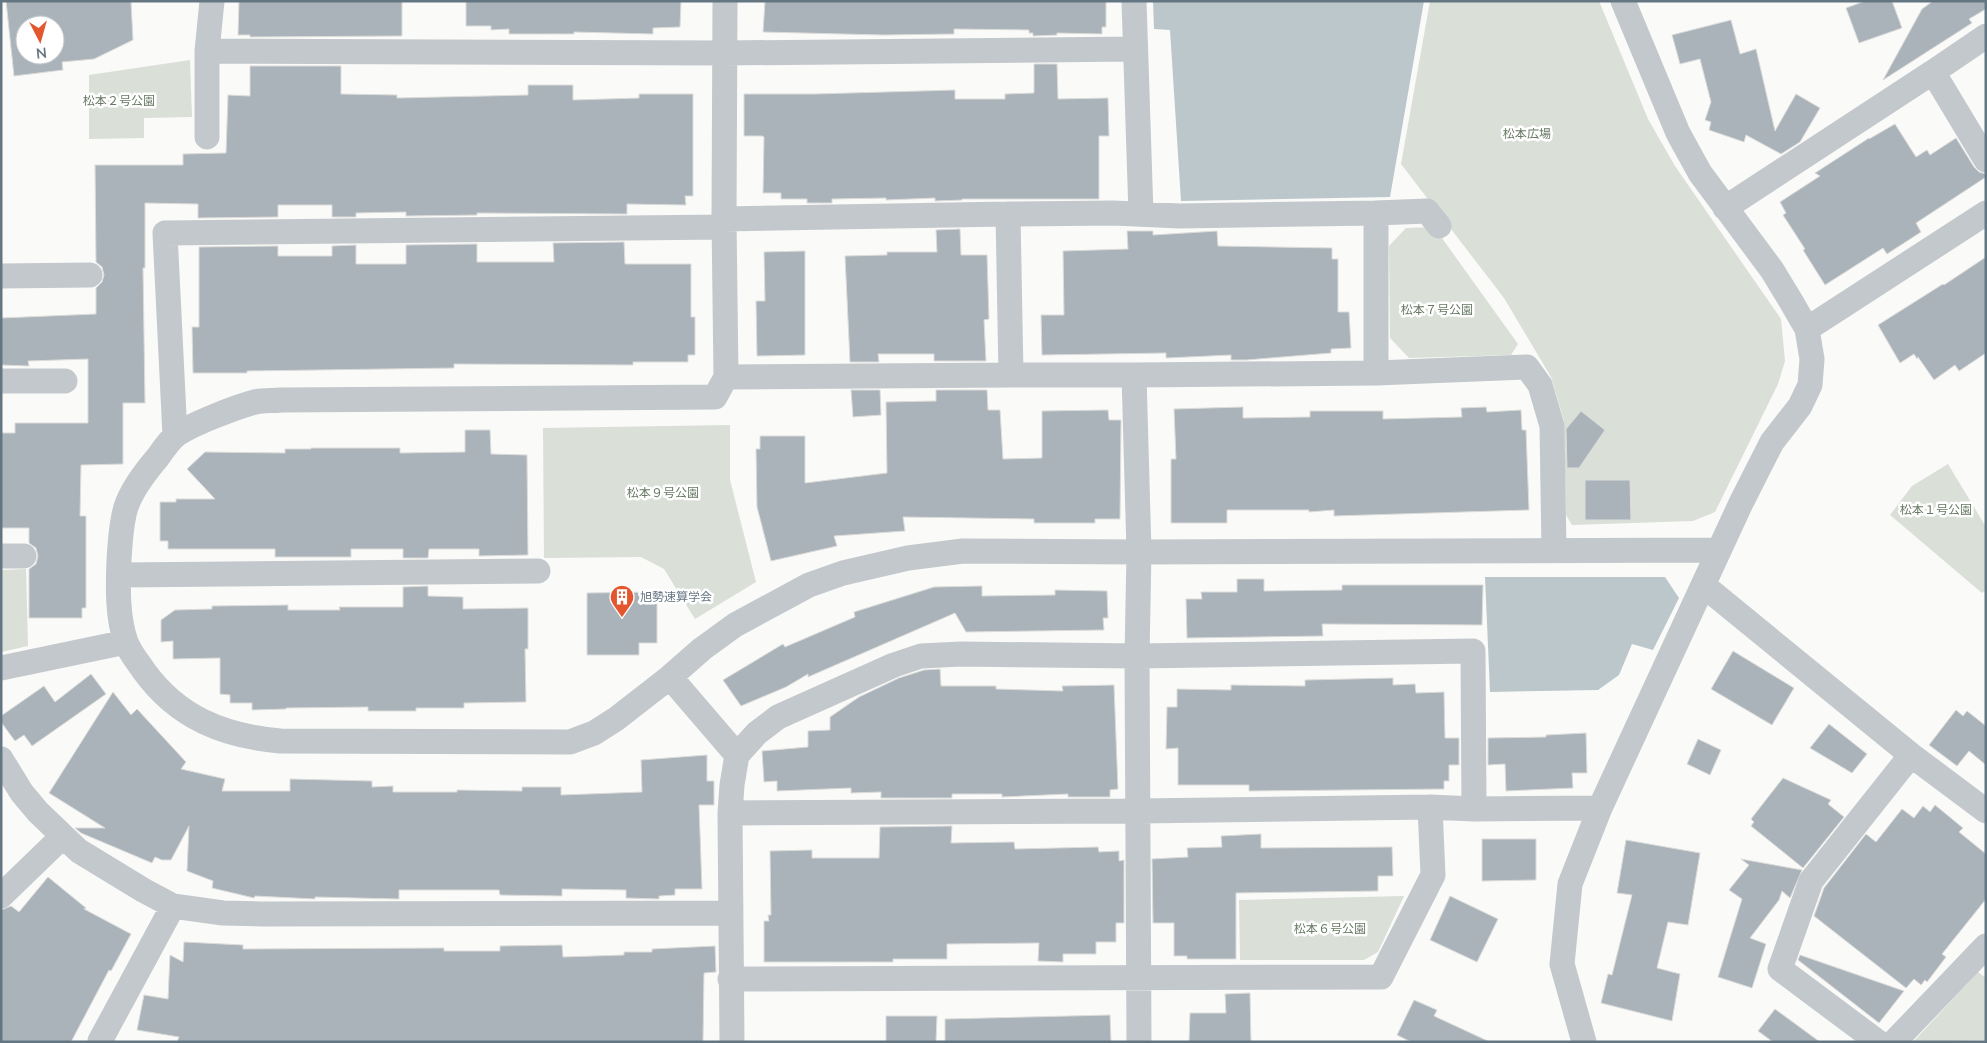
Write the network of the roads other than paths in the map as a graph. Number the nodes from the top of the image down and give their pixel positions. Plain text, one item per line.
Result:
1 (212, 1) edge
2 (725, 1) edge
3 (1134, 1) edge
4 (1623, 1) edge
5 (1986, 36) edge
6 (1135, 48) junction
7 (207, 51) junction
8 (725, 53) junction
9 (1933, 72) junction
10 (207, 137) dead end
11 (1986, 160) edge
12 (1725, 208) junction
13 (1376, 213) junction
14 (1986, 213) edge
15 (1008, 214) junction
16 (1141, 214) junction
17 (724, 223) junction
18 (1439, 226) dead end
19 (90, 275) dead end
20 (1, 276) edge
21 (1807, 329) junction
22 (1376, 373) junction
23 (1011, 375) junction
24 (1134, 375) junction
25 (726, 377) junction
26 (1, 381) edge
27 (65, 381) dead end
28 (175, 436) junction
29 (1554, 550) junction
30 (1719, 550) junction
31 (1139, 552) junction
32 (538, 572) dead end
33 (119, 575) junction
34 (1703, 584) junction
35 (126, 642) junction
36 (1137, 656) junction
37 (1, 668) edge
38 (670, 677) junction
39 (737, 755) junction
40 (1912, 756) junction
41 (1, 759) edge
42 (1430, 807) junction
43 (1600, 808) junction
44 (1474, 809) junction
45 (1986, 811) edge
46 (1138, 812) junction
47 (730, 813) junction
48 (63, 836) junction
49 (1, 896) edge
50 (173, 906) junction
51 (730, 913) junction
52 (1986, 946) edge
53 (1139, 978) junction
54 (730, 979) junction
55 (100, 1041) edge
56 (732, 1042) edge
57 (1139, 1042) edge
58 (1584, 1042) edge
59 (1878, 1042) edge
60 (1894, 1042) edge

1 - 7 street
2 - 8 street
3 - 6 street
4 - 12 street
5 - 9 street
6 - 8 street
6 - 16 street
7 - 8 street
7 - 10 street
8 - 17 street
9 - 11 street
9 - 12 street
12 - 21 street
13 - 16 street
13 - 18 street
13 - 22 street
14 - 21 street
15 - 16 street
15 - 17 street
15 - 23 street
17 - 25 street
17 - 28 street
19 - 20 street
21 - 30 street
22 - 24 street
22 - 29 street
23 - 24 street
23 - 25 street
24 - 31 street
25 - 28 street
26 - 27 street
28 - 33 street
29 - 30 street
29 - 31 street
30 - 34 street
31 - 36 street
31 - 38 street
32 - 33 street
33 - 35 street
34 - 40 street
34 - 43 street
35 - 37 street
35 - 38 street
36 - 39 street
36 - 44 street
36 - 46 street
38 - 39 street
39 - 47 street
40 - 45 street
40 - 59 street
41 - 48 street
42 - 44 street
42 - 46 street
42 - 53 street
43 - 44 street
43 - 58 street
46 - 47 street
46 - 53 street
47 - 51 street
48 - 49 street
48 - 50 street
50 - 51 street
50 - 55 street
51 - 54 street
52 - 60 street
53 - 54 street
53 - 57 street
54 - 56 street

